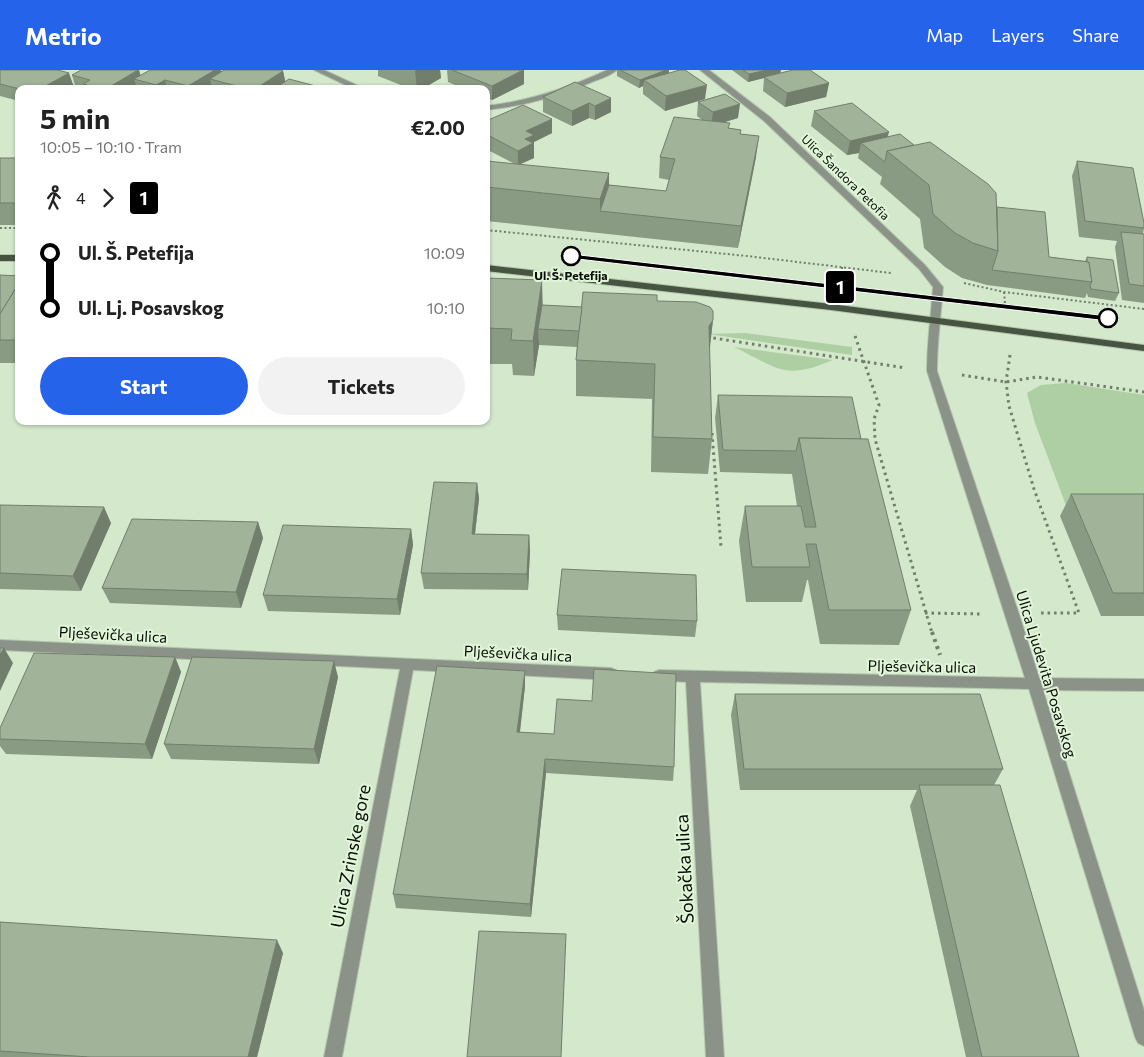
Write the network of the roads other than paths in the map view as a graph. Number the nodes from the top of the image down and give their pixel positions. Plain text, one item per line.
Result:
1 (318, 70) edge
2 (613, 70) edge
3 (704, 70) edge
4 (352, 85) edge
5 (490, 107) edge
6 (0, 258) edge
7 (15, 258) edge
8 (490, 268) edge
9 (936, 320) junction
10 (1144, 348) edge
11 (0, 645) edge
12 (408, 663) junction
13 (624, 674) edge
14 (644, 675) edge
15 (693, 678) junction
16 (1034, 684) junction
17 (1144, 685) edge
18 (1144, 1037) edge
19 (333, 1057) edge
20 (715, 1057) edge

1 - 4 street
2 - 5 street
3 - 9 street, Ulica Šandora Petofia
6 - 7 main road
8 - 9 main road
9 - 10 main road
9 - 16 street, Ulica Ljudevita Posavskog
11 - 12 street, Plješevička ulica
12 - 13 street, Plješevička ulica
12 - 19 street, Ulica Zrinske gore
14 - 15 street, Plješevička ulica
15 - 16 street, Plješevička ulica
15 - 20 street, Šokačka ulica
16 - 17 street, Plješevička ulica
16 - 18 street, Ulica Ljudevita Posavskog

